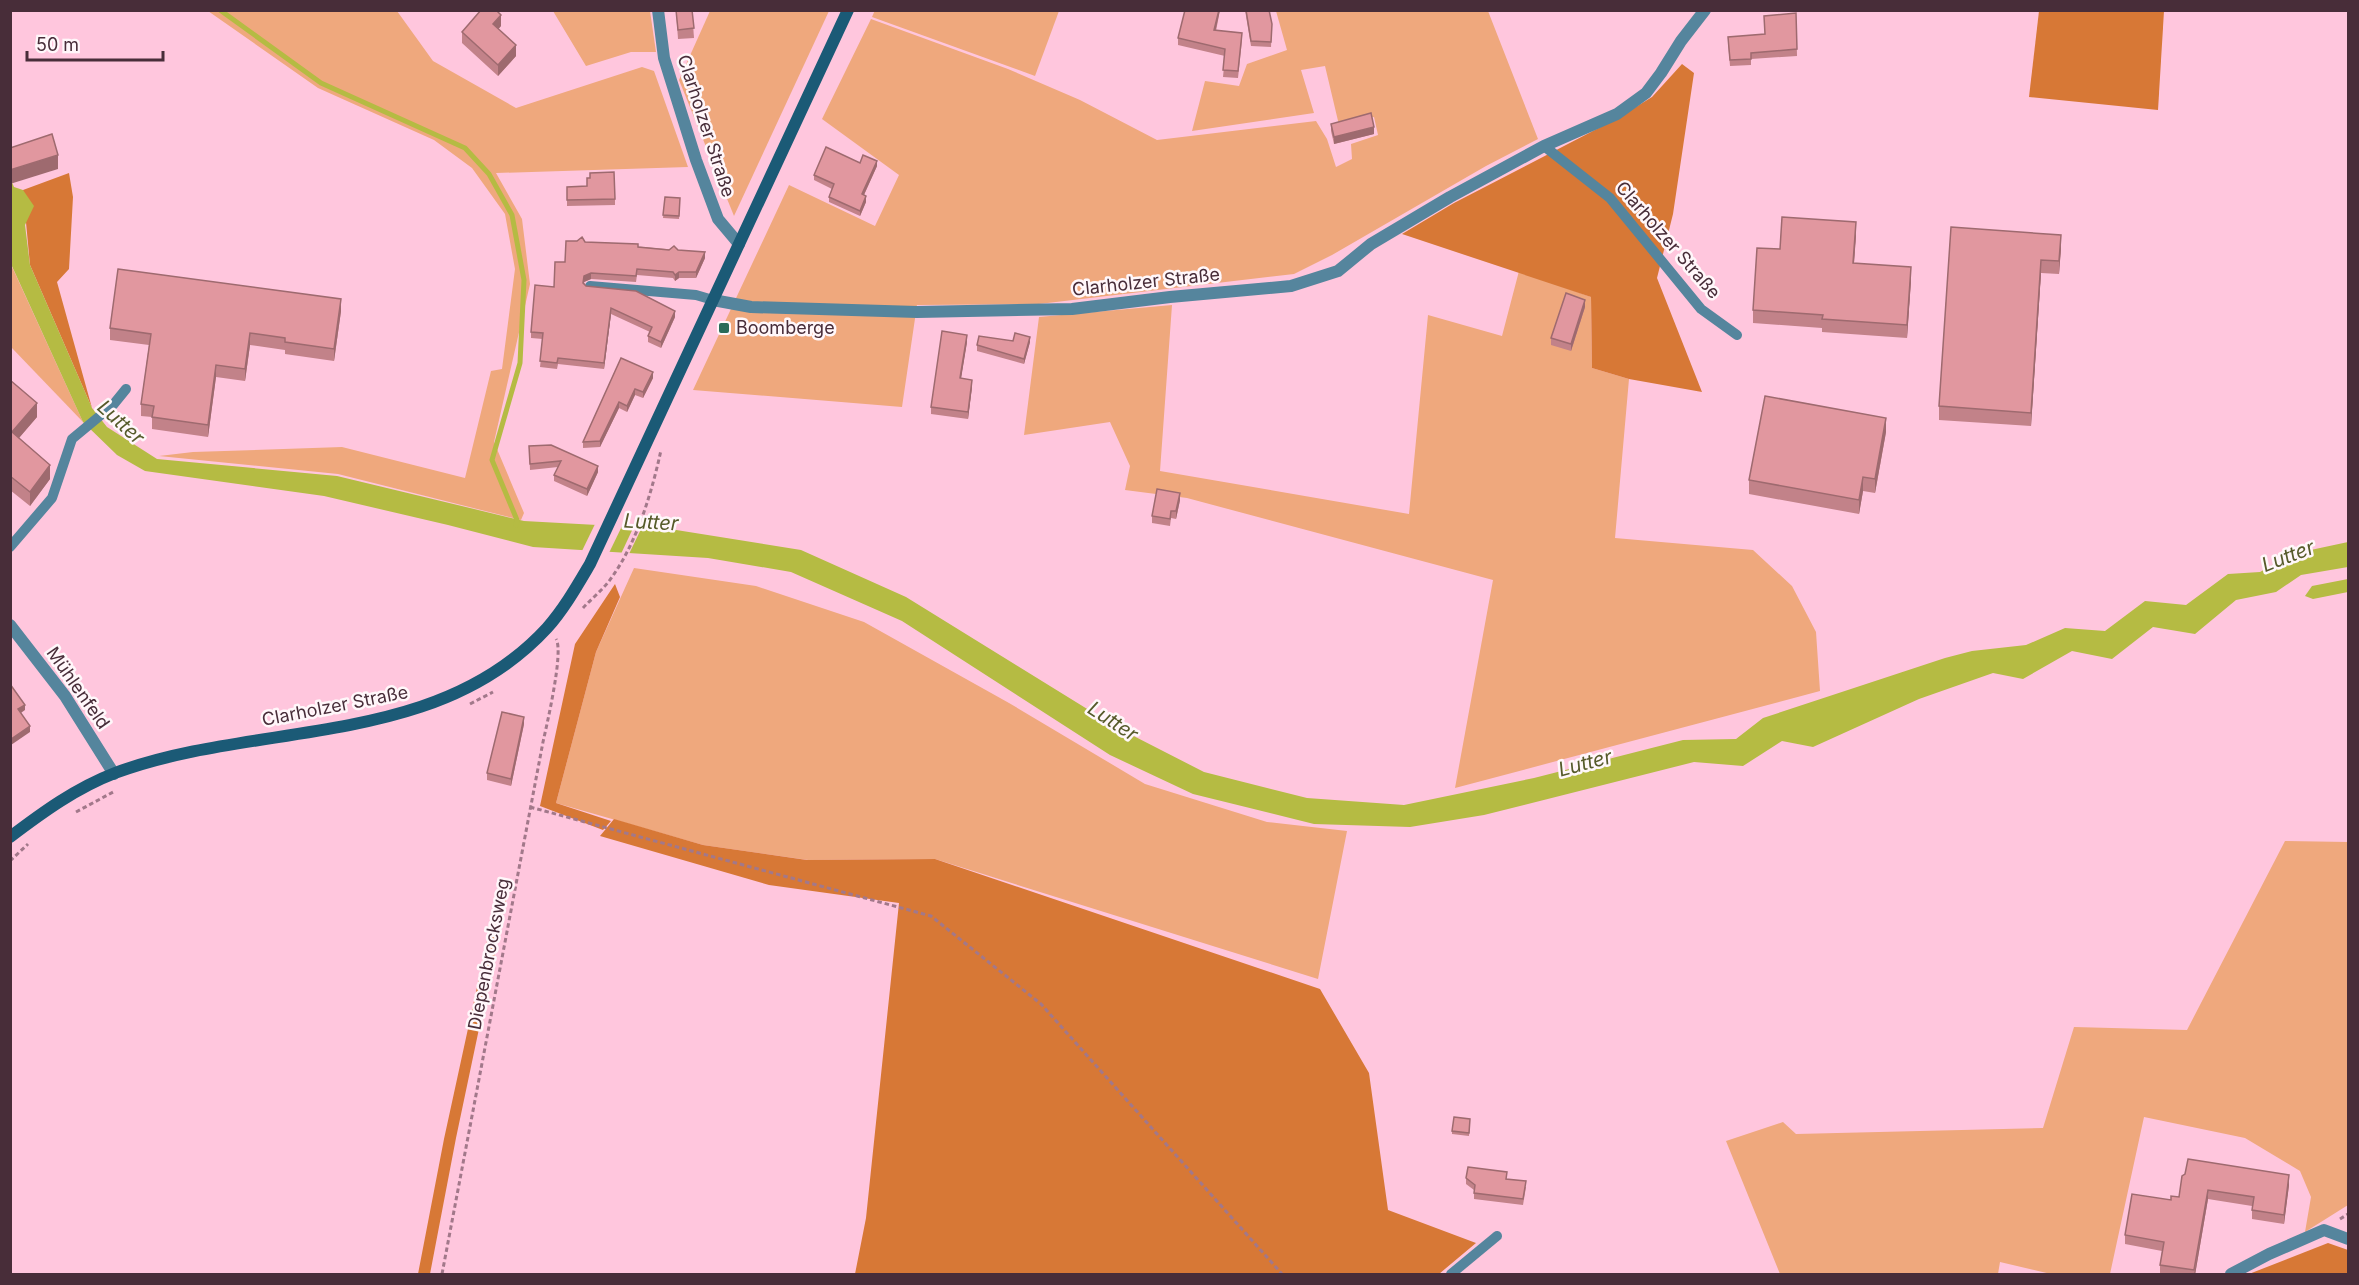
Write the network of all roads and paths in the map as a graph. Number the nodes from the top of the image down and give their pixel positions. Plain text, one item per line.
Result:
1 (658, 10) edge
2 (848, 10) edge
3 (1705, 10) edge
4 (1544, 146) junction
5 (739, 244) junction
6 (590, 286) edge
7 (713, 300) junction
8 (1737, 335) dead end
9 (126, 389) dead end
10 (662, 446) dead end
11 (10, 547) edge
12 (580, 610) dead end
13 (10, 625) edge
14 (562, 632) dead end
15 (114, 774) junction
16 (121, 788) dead end
17 (530, 807) junction
18 (69, 815) dead end
19 (10, 837) edge
20 (30, 843) dead end
21 (10, 861) edge
22 (1497, 1236) dead end
23 (2349, 1239) edge
24 (442, 1275) edge
25 (1282, 1275) edge
26 (1451, 1275) edge
27 (2231, 1275) edge

1 - 5 street, Clarholzer Straße
2 - 5 street, Clarholzer Straße
3 - 4 street, Clarholzer Straße
4 - 7 street, Clarholzer Straße
4 - 8 lane, Clarholzer Straße
5 - 7 street, Clarholzer Straße
6 - 7 lane
7 - 15 street, Clarholzer Straße
9 - 11 lane
10 - 12 path
13 - 15 street, Mühlenfeld
14 - 17 path, Diepenbrocksweg
15 - 19 street, Clarholzer Straße
16 - 18 path
17 - 24 path, Diepenbrocksweg
17 - 25 path
20 - 21 path
22 - 26 lane
23 - 27 street

